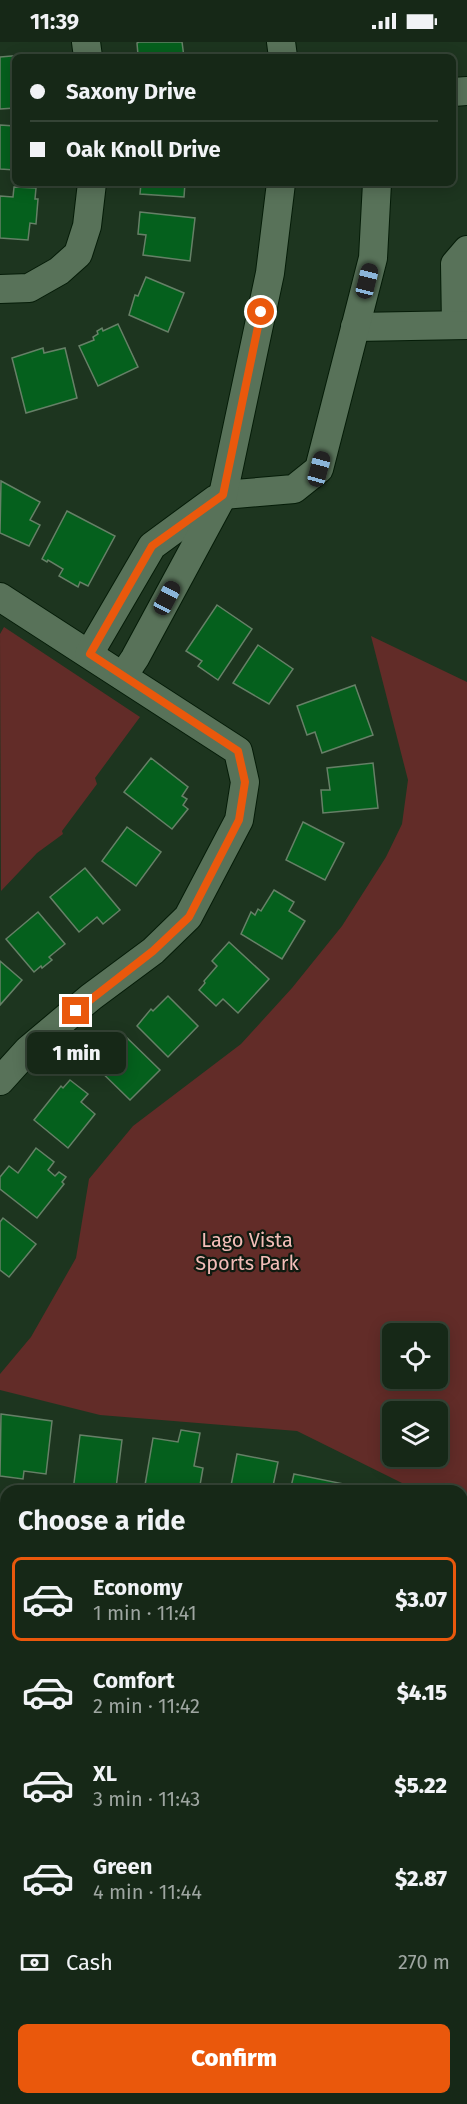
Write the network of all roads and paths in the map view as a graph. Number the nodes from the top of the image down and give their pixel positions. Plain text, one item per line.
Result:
1 (92, 186) edge
2 (281, 186) edge
3 (378, 186) edge
4 (467, 250) edge
5 (0, 289) edge
6 (461, 325) edge
7 (355, 327) junction
8 (223, 495) junction
9 (134, 578) junction
10 (0, 597) edge
11 (167, 598) junction
12 (90, 654) junction
13 (123, 675) junction
14 (0, 1081) edge

1 - 5 street
2 - 8 street
3 - 7 street
4 - 6 street
6 - 7 street
7 - 8 street
8 - 9 street
8 - 11 street
9 - 11 street
9 - 12 street
10 - 12 street
11 - 13 street
12 - 13 street
13 - 14 street

